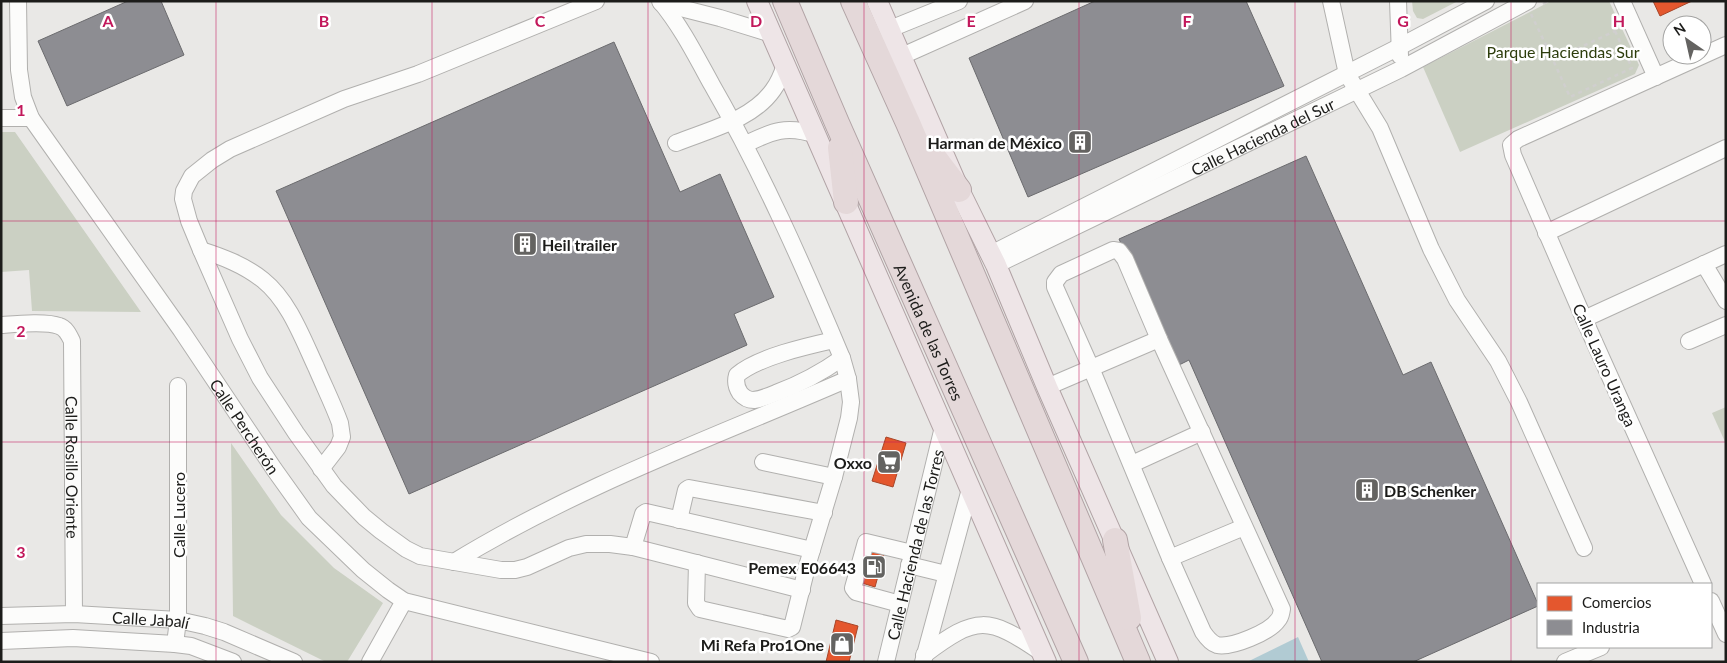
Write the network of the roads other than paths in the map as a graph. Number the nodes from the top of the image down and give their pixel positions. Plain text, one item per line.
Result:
1 (18, 1) edge
2 (596, 1) edge
3 (757, 1) edge
4 (785, 1) edge
5 (854, 1) edge
6 (877, 1) edge
7 (959, 1) edge
8 (1025, 1) edge
9 (1331, 1) edge
10 (1398, 1) edge
11 (1486, 1) edge
12 (1622, 1) edge
13 (660, 2) edge
14 (1529, 6) edge
15 (929, 7) edge
16 (890, 30) junction
17 (772, 34) junction
18 (1726, 45) edge
19 (1399, 47) junction
20 (902, 56) junction
21 (785, 65) junction
22 (1401, 69) junction
23 (1347, 74) junction
24 (1656, 76) junction
25 (1356, 90) junction
26 (1, 118) edge
27 (31, 118) junction
28 (733, 121) junction
29 (908, 123) junction
30 (837, 124) junction
31 (816, 135) junction
32 (676, 143) dead end
33 (746, 144) junction
34 (1726, 148) edge
35 (958, 190) junction
36 (846, 202) junction
37 (1546, 233) junction
38 (201, 250) junction
39 (1726, 254) edge
40 (994, 260) junction
41 (1704, 264) junction
42 (1726, 300) edge
43 (1584, 318) junction
44 (1, 325) edge
45 (1726, 325) edge
46 (1159, 339) junction
47 (834, 340) junction
48 (1689, 342) dead end
49 (842, 358) junction
50 (1091, 368) junction
51 (848, 379) junction
52 (178, 386) dead end
53 (1047, 387) junction
54 (943, 427) junction
55 (1202, 432) junction
56 (764, 462) dead end
57 (1132, 464) junction
58 (321, 469) junction
59 (834, 477) junction
60 (970, 489) junction
61 (824, 513) junction
62 (679, 520) junction
63 (1244, 526) junction
64 (1115, 540) junction
65 (633, 548) junction
66 (1584, 548) dead end
67 (812, 550) junction
68 (1170, 558) junction
69 (910, 559) junction
70 (454, 562) junction
71 (697, 563) junction
72 (946, 574) junction
73 (1703, 583) edge
74 (802, 590) junction
75 (404, 601) junction
76 (1712, 603) edge
77 (900, 604) junction
78 (74, 614) junction
79 (1, 616) edge
80 (178, 620) junction
81 (1724, 625) edge
82 (1, 641) edge
83 (175, 644) junction
84 (1599, 648) edge
85 (1044, 657) edge
86 (923, 658) edge
87 (233, 662) edge
88 (294, 662) edge
89 (370, 662) edge
90 (651, 662) edge
91 (886, 662) edge
92 (1076, 662) edge
93 (1138, 662) edge
94 (1168, 662) edge
95 (1565, 662) edge

1 - 27 street, Calle Percherón
2 - 38 street
3 - 17 main road, Avenida de las Torres
4 - 30 highway, Avenida de las Torres
5 - 29 highway
6 - 16 main road
7 - 15 street
8 - 20 street
9 - 23 street
10 - 19 street
11 - 19 street, Calle Hacienda del Sur
12 - 24 street
13 - 17 street
13 - 28 street
14 - 22 street, Calle Hacienda del Sur
15 - 16 street
16 - 20 main road
17 - 21 main road, Avenida de las Torres
18 - 24 street
19 - 22 street
19 - 23 street, Calle Hacienda del Sur
20 - 35 main road
21 - 28 street
21 - 31 main road, Avenida de las Torres
22 - 25 street, Calle Hacienda del Sur
23 - 25 street
23 - 40 street, Calle Hacienda del Sur
24 - 37 street, Calle Lauro Uranga
25 - 40 street, Calle Hacienda del Sur
25 - 66 street
26 - 27 street
27 - 75 street, Calle Percherón
28 - 32 street
28 - 33 street
29 - 35 highway
29 - 93 highway
30 - 36 highway
30 - 92 highway, Avenida de las Torres
31 - 33 street
31 - 36 main road, Avenida de las Torres
33 - 47 street
34 - 37 street
35 - 40 main road
36 - 54 main road, Avenida de las Torres
37 - 43 street, Calle Lauro Uranga
38 - 58 street
38 - 58 street
39 - 41 street
40 - 53 main road
41 - 42 street
41 - 43 street
43 - 73 street, Calle Lauro Uranga
44 - 78 street, Calle Rosillo Oriente
45 - 48 street
46 - 50 street
46 - 50 street
46 - 55 street
47 - 49 street
47 - 49 street
49 - 51 street
50 - 53 street
50 - 57 street
51 - 59 street
51 - 70 street
52 - 80 street, Calle Lucero
53 - 64 main road
54 - 60 main road, Avenida de las Torres
54 - 69 street, Calle Hacienda de las Torres
55 - 57 street
55 - 63 street
56 - 59 street
57 - 68 street
58 - 70 street
59 - 61 street
60 - 72 street
60 - 85 main road, Avenida de las Torres
61 - 62 street
61 - 67 street
62 - 65 street
62 - 67 street
63 - 68 street
63 - 68 street
64 - 93 highway
64 - 94 main road
65 - 70 street
65 - 71 street
67 - 74 street
69 - 72 street
69 - 77 street, Calle Hacienda de las Torres
69 - 77 street
71 - 74 street
71 - 74 street
72 - 86 street
75 - 89 street
75 - 90 street, Calle Percherón
76 - 81 street
77 - 91 street, Calle Hacienda de las Torres
78 - 79 street, Calle Jabalí
78 - 80 street, Calle Jabalí
80 - 83 street, Calle Lucero
80 - 88 street, Calle Jabalí
82 - 83 street, Calle Jabalí
83 - 87 street, Calle Jabalí
84 - 95 street
85 - 86 street

